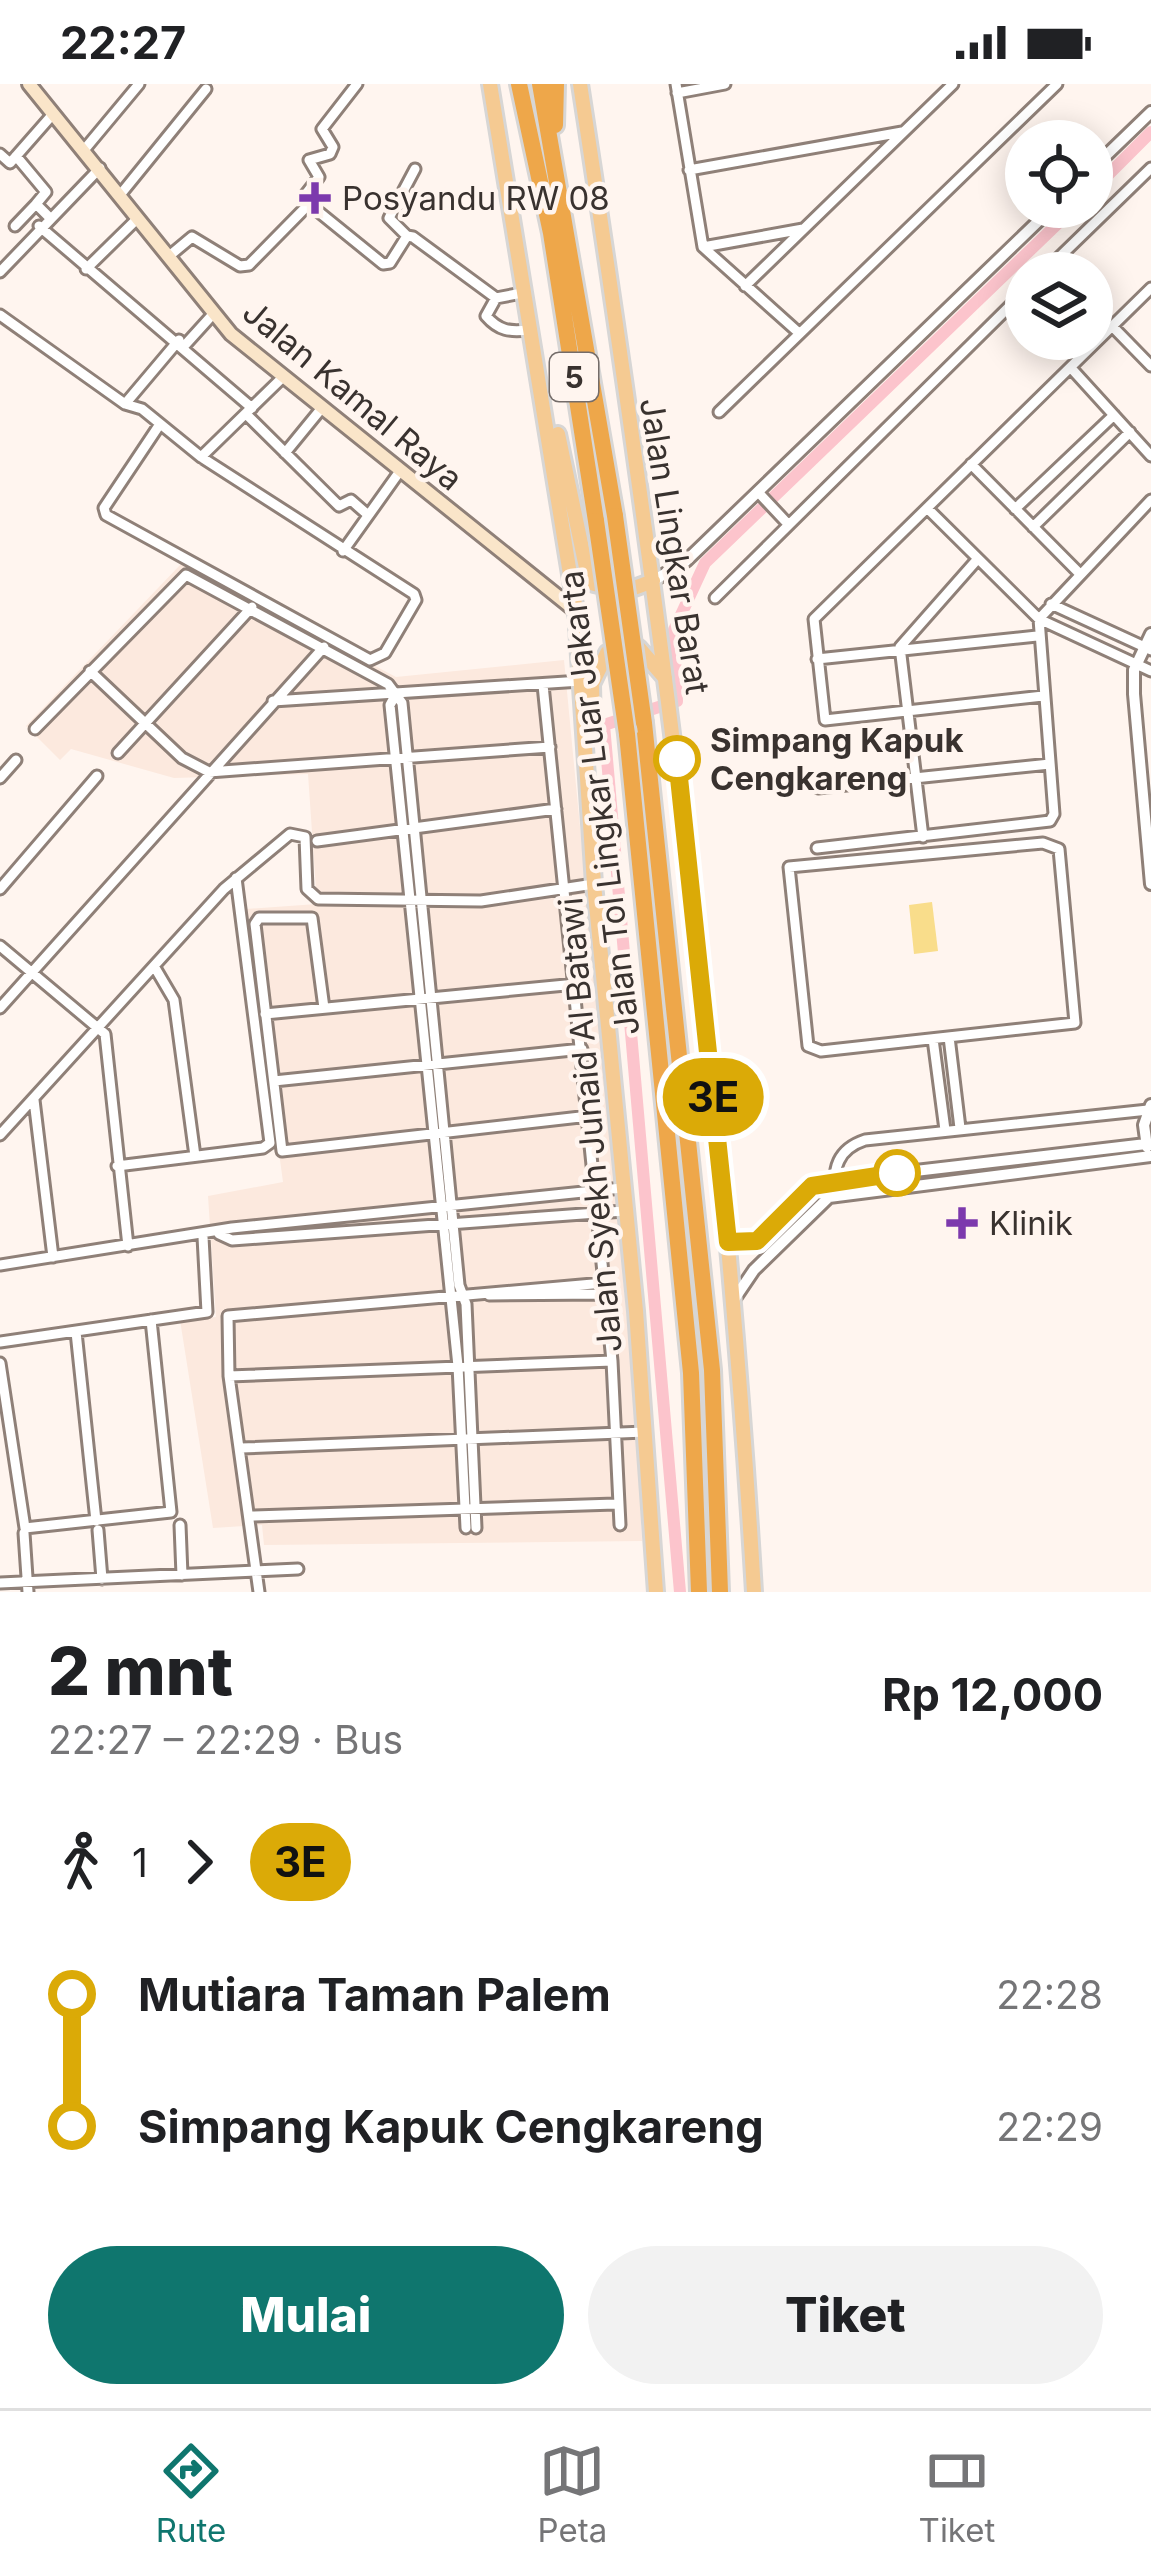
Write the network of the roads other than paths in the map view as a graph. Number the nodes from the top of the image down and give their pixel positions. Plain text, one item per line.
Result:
1 (29, 84) edge
2 (139, 84) edge
3 (357, 84) edge
4 (490, 84) edge
5 (519, 84) edge
6 (540, 84) edge
7 (556, 84) edge
8 (580, 84) edge
9 (725, 84) edge
10 (952, 84) edge
11 (1057, 84) edge
12 (676, 88) edge
13 (206, 89) dead end
14 (1151, 112) edge
15 (53, 114) junction
16 (903, 132) junction
17 (553, 146) junction
18 (1113, 149) edge
19 (84, 150) junction
20 (0, 154) edge
21 (16, 157) junction
22 (1151, 168) edge
23 (100, 169) junction
24 (415, 169) dead end
25 (689, 170) junction
26 (120, 195) junction
27 (36, 204) junction
28 (309, 204) junction
29 (48, 217) junction
30 (138, 218) junction
31 (15, 226) dead end
32 (40, 226) junction
33 (1032, 228) edge
34 (803, 229) junction
35 (560, 231) junction
36 (407, 236) junction
37 (703, 247) junction
38 (1065, 252) edge
39 (168, 257) junction
40 (86, 269) junction
41 (0, 271) edge
42 (745, 286) junction
43 (1151, 288) edge
44 (522, 293) junction
45 (496, 298) junction
46 (1005, 310) edge
47 (214, 313) junction
48 (0, 315) edge
49 (1113, 325) edge
50 (1113, 327) edge
51 (528, 330) junction
52 (799, 333) junction
53 (182, 343) junction
54 (1079, 360) edge
55 (1151, 365) edge
56 (1071, 368) junction
57 (282, 378) junction
58 (543, 401) junction
59 (124, 404) junction
60 (321, 409) junction
61 (249, 412) junction
62 (719, 412) dead end
63 (1114, 415) junction
64 (160, 424) junction
65 (1130, 432) junction
66 (285, 453) junction
67 (1151, 456) edge
68 (201, 458) junction
69 (971, 464) junction
70 (400, 471) junction
71 (760, 494) junction
72 (1151, 500) edge
73 (927, 508) junction
74 (1015, 509) junction
75 (368, 515) junction
76 (787, 523) junction
77 (1033, 527) junction
78 (648, 540) junction
79 (580, 548) junction
80 (344, 551) junction
81 (975, 562) junction
82 (1078, 572) junction
83 (653, 581) junction
84 (715, 598) dead end
85 (1051, 604) junction
86 (252, 607) junction
87 (576, 611) junction
88 (1039, 619) junction
89 (1096, 626) junction
90 (1151, 634) edge
91 (1037, 636) junction
92 (1089, 641) junction
93 (324, 646) junction
94 (900, 647) junction
95 (1148, 648) edge
96 (818, 659) junction
97 (1144, 667) edge
98 (90, 670) junction
99 (581, 681) junction
100 (543, 685) junction
101 (669, 687) junction
102 (396, 694) junction
103 (1043, 696) junction
104 (273, 701) junction
105 (908, 713) junction
106 (143, 723) junction
107 (35, 729) dead end
108 (550, 747) junction
109 (118, 753) dead end
110 (402, 759) junction
111 (16, 760) dead end
112 (1050, 764) junction
113 (209, 772) junction
114 (97, 776) dead end
115 (0, 778) edge
116 (916, 778) junction
117 (818, 788) dead end
118 (556, 809) junction
119 (408, 828) junction
120 (922, 837) junction
121 (316, 841) dead end
122 (817, 848) dead end
123 (592, 853) junction
124 (236, 878) junction
125 (1151, 884) edge
126 (594, 888) junction
127 (0, 889) edge
128 (566, 891) junction
129 (415, 901) junction
130 (0, 946) edge
131 (154, 966) junction
132 (31, 973) junction
133 (576, 984) junction
134 (424, 998) junction
135 (0, 1008) edge
136 (324, 1008) junction
137 (265, 1014) junction
138 (97, 1028) junction
139 (949, 1037) junction
140 (933, 1039) junction
141 (582, 1049) junction
142 (431, 1066) junction
143 (274, 1081) junction
144 (34, 1100) junction
145 (1150, 1107) edge
146 (589, 1116) junction
147 (960, 1128) junction
148 (945, 1130) junction
149 (438, 1133) junction
150 (0, 1135) edge
151 (1148, 1150) edge
152 (195, 1156) junction
153 (117, 1166) junction
154 (916, 1178) junction
155 (834, 1180) junction
156 (622, 1188) junction
157 (595, 1191) junction
158 (836, 1195) junction
159 (445, 1207) junction
160 (597, 1211) junction
161 (624, 1211) junction
162 (446, 1220) junction
163 (287, 1222) junction
164 (219, 1234) junction
165 (288, 1235) junction
166 (203, 1237) junction
167 (728, 1242) junction
168 (128, 1246) junction
169 (53, 1257) junction
170 (0, 1265) edge
171 (605, 1289) junction
172 (462, 1295) junction
173 (449, 1296) junction
174 (734, 1301) junction
175 (151, 1320) junction
176 (76, 1332) junction
177 (0, 1342) edge
178 (612, 1361) junction
179 (0, 1363) edge
180 (464, 1366) junction
181 (230, 1376) junction
182 (645, 1432) junction
183 (614, 1433) junction
184 (468, 1437) junction
185 (241, 1448) junction
186 (615, 1504) junction
187 (470, 1509) junction
188 (253, 1516) junction
189 (180, 1525) dead end
190 (97, 1526) junction
191 (620, 1526) dead end
192 (471, 1528) dead end
193 (24, 1533) dead end
194 (298, 1568) dead end
195 (258, 1570) junction
196 (182, 1575) junction
197 (102, 1580) junction
198 (0, 1583) edge
199 (27, 1587) edge
200 (259, 1592) edge
201 (656, 1592) edge
202 (699, 1592) edge
203 (721, 1592) edge
204 (754, 1592) edge

1 - 15 main road, Jalan Kamal Raya
2 - 19 street
3 - 28 street
4 - 44 main road, Jalan Syekh Junaid Al Batawi
5 - 35 highway, Jalan Tol Lingkar Luar Jakarta / 5
6 - 17 highway, Jalan Tol Lingkar Luar Jakarta / 5
7 - 17 highway
8 - 78 main road, Jalan Lingkar Barat
9 - 12 street
10 - 16 street
11 - 52 street
12 - 25 street
13 - 26 street
14 - 18 street
15 - 19 main road, Jalan Kamal Raya
15 - 21 street
16 - 25 street
16 - 34 street
17 - 35 highway, Jalan Tol Lingkar Luar Jakarta / 5
19 - 23 main road, Jalan Kamal Raya
20 - 21 street
21 - 27 street
22 - 38 street
23 - 26 main road, Jalan Kamal Raya
23 - 29 street
24 - 36 street
25 - 37 street
26 - 30 main road, Jalan Kamal Raya
27 - 29 street
27 - 31 street
28 - 36 street
28 - 39 street
29 - 32 street
30 - 39 main road, Jalan Kamal Raya
30 - 40 street
32 - 40 street
32 - 41 street
33 - 71 street
34 - 37 street
34 - 42 street
35 - 202 highway, Jalan Tol Lingkar Luar Jakarta / 5, bridge
35 - 203 highway, Jalan Tol Lingkar Luar Jakarta / 5, bridge
36 - 45 street
37 - 42 street
39 - 47 main road, Jalan Kamal Raya
40 - 53 street
42 - 52 street
43 - 49 street
44 - 45 street
44 - 51 main road, Jalan Syekh Junaid Al Batawi
45 - 51 street
46 - 76 street
47 - 53 street
47 - 57 main road, Jalan Kamal Raya
48 - 59 street
50 - 55 street
51 - 58 main road, Jalan Syekh Junaid Al Batawi
52 - 62 street
53 - 59 street
53 - 61 street
54 - 56 street
56 - 63 street
56 - 69 street
57 - 60 main road, Jalan Kamal Raya
57 - 61 street
58 - 79 main road
58 - 87 main road, Jalan Syekh Junaid Al Batawi
59 - 64 street
60 - 66 street
60 - 70 main road, Jalan Kamal Raya
61 - 66 street
61 - 68 street
63 - 65 street
63 - 74 street
64 - 68 street
64 - 80 street
65 - 67 street
65 - 77 street
66 - 75 street
68 - 80 street
69 - 73 street
69 - 74 street
70 - 75 street
70 - 87 main road, Jalan Kamal Raya
71 - 76 street
71 - 83 street
72 - 82 street
73 - 81 street
73 - 96 street
74 - 77 street
75 - 80 street
76 - 84 street
77 - 82 street
78 - 79 main road
78 - 83 main road, Jalan Lingkar Barat
79 - 83 main road
81 - 88 street
81 - 94 street
82 - 85 street
83 - 101 main road, Jalan Lingkar Barat
85 - 88 street
85 - 89 street
86 - 93 street
86 - 98 street
86 - 106 street
87 - 99 main road, Jalan Syekh Junaid Al Batawi
88 - 91 street
88 - 92 street
89 - 92 street
89 - 95 street
90 - 95 street
91 - 94 street
91 - 103 street
92 - 97 street
93 - 102 street
93 - 104 street
94 - 96 street
94 - 105 street
95 - 97 street
96 - 105 street
97 - 125 street
98 - 106 street
98 - 107 street
99 - 100 street
99 - 123 main road, Jalan Syekh Junaid Al Batawi
100 - 102 street
100 - 108 street
101 - 123 main road
101 - 167 main road, Jalan Lingkar Barat
102 - 104 street
102 - 110 street
103 - 105 street
103 - 112 street
104 - 113 street
105 - 116 street
106 - 109 street
106 - 113 street
108 - 110 street
108 - 118 street
110 - 113 street
110 - 119 street
111 - 115 street
112 - 116 street
112 - 120 street
113 - 132 street
114 - 127 street
116 - 117 street
116 - 120 street
118 - 119 street
118 - 128 street
119 - 121 street
119 - 129 street
120 - 122 street
123 - 126 main road, Jalan Syekh Junaid Al Batawi
124 - 129 street
124 - 131 street
124 - 152 street
126 - 128 street
126 - 156 main road, Jalan Syekh Junaid Al Batawi
128 - 129 street
128 - 133 street
129 - 134 street
130 - 132 street
131 - 138 street
131 - 152 street
132 - 135 street
132 - 138 street
133 - 134 street
133 - 141 street
134 - 136 street
134 - 142 street
136 - 137 street
136 - 137 street
137 - 143 street
138 - 144 street
138 - 153 street
139 - 140 street
139 - 140 street
139 - 147 street
140 - 148 street
141 - 142 street
141 - 146 street
142 - 143 street
142 - 149 street
143 - 149 street
144 - 150 street
144 - 169 street
145 - 147 street
145 - 151 street
146 - 149 street
146 - 157 street
147 - 148 street
148 - 155 street
149 - 159 street
151 - 154 street
152 - 153 street
153 - 168 street
154 - 155 street
154 - 158 street
155 - 158 street
155 - 167 street
156 - 157 street
156 - 161 main road, Jalan Syekh Junaid Al Batawi
157 - 159 street
157 - 160 street
158 - 174 street
159 - 162 street
159 - 163 street
160 - 161 street
160 - 162 street
160 - 171 street
161 - 182 main road, Jalan Syekh Junaid Al Batawi
162 - 165 street
162 - 172 street
162 - 173 street
163 - 164 street
163 - 165 street
164 - 165 street
164 - 166 street
166 - 168 street
166 - 175 street
167 - 174 main road, Jalan Lingkar Barat
168 - 169 street
169 - 170 street
171 - 172 street
171 - 178 street
172 - 173 street
172 - 180 street
173 - 180 street
173 - 181 street
174 - 204 main road, Jalan Lingkar Barat
175 - 176 street
175 - 190 street
176 - 177 street
176 - 190 street
178 - 180 street
178 - 183 street
179 - 190 street
180 - 181 street
180 - 184 street
181 - 185 street
182 - 183 street
182 - 201 main road, Jalan Syekh Junaid Al Batawi
183 - 184 street
183 - 186 street
184 - 185 street
184 - 187 street
185 - 188 street
186 - 187 street
186 - 191 street
187 - 188 street
187 - 192 street
188 - 195 street
189 - 196 street
190 - 197 street
193 - 199 street
194 - 195 street
195 - 196 street
195 - 200 street
196 - 197 street
197 - 199 street
198 - 199 street

